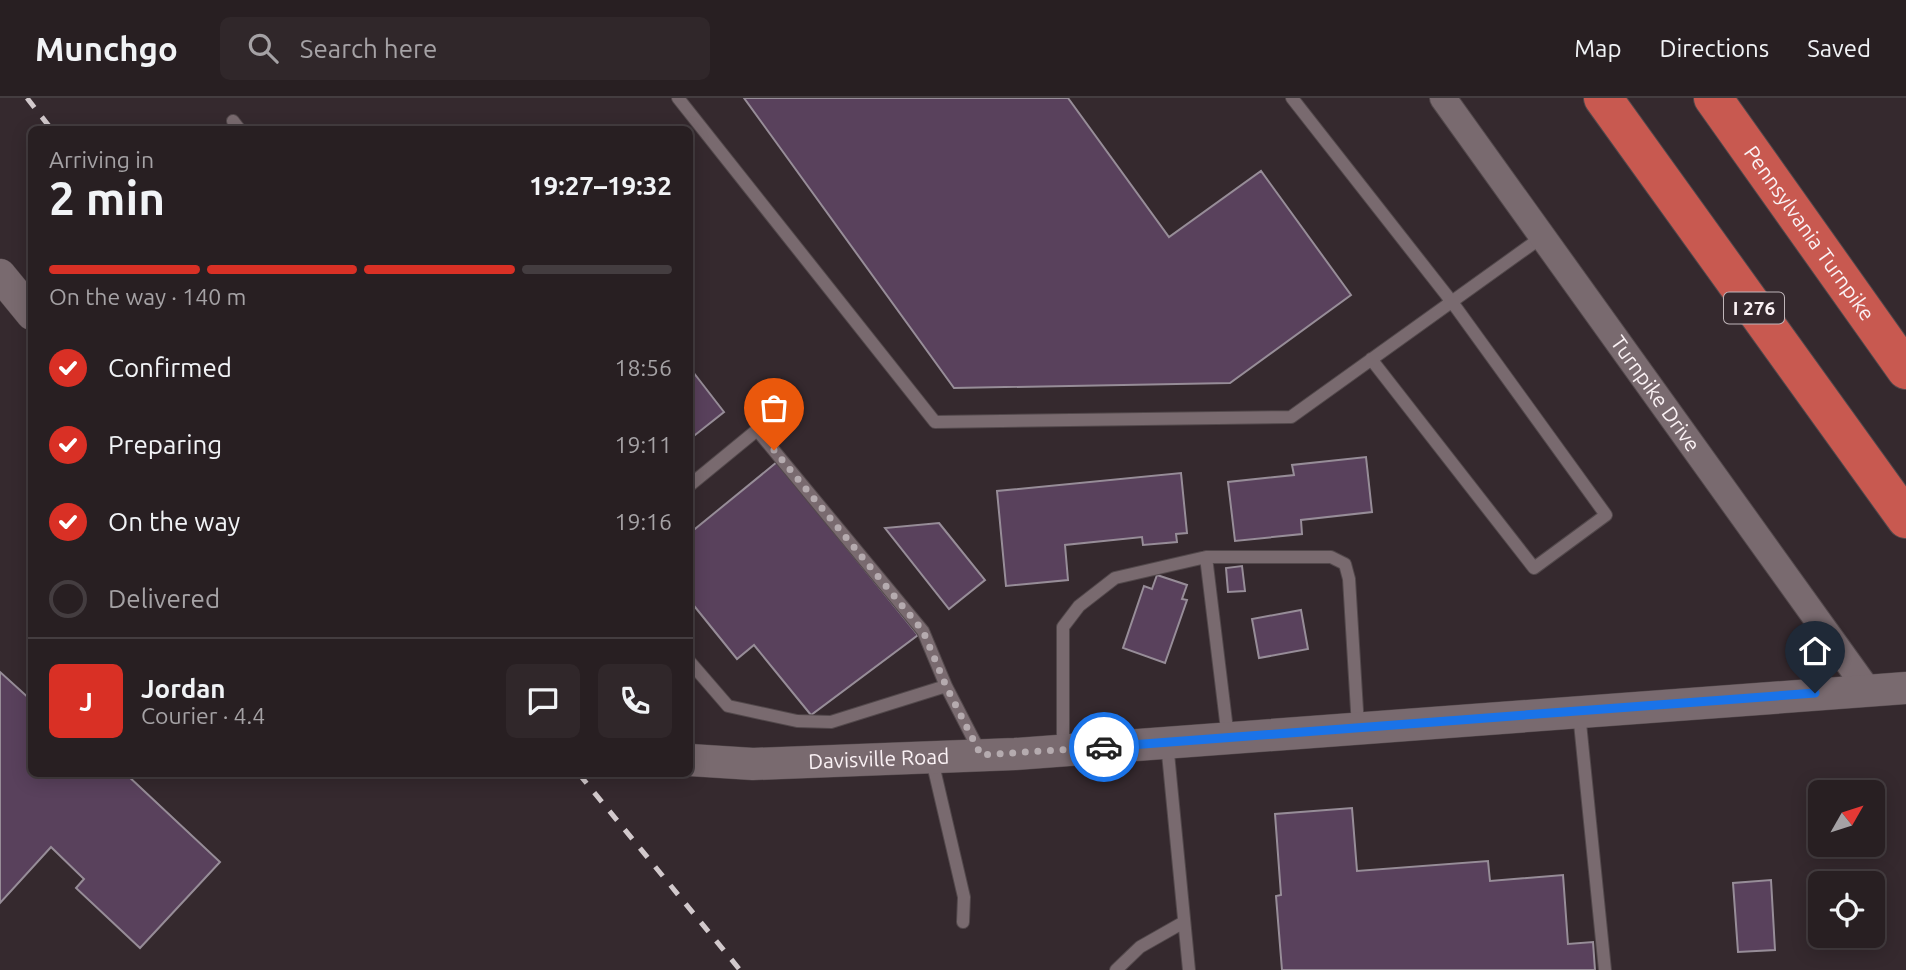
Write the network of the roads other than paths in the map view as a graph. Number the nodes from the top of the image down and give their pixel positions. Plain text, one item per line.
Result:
1 (678, 98) edge
2 (1292, 98) edge
3 (1443, 98) edge
4 (1603, 98) edge
5 (1713, 98) edge
6 (1542, 237) junction
7 (0, 275) edge
8 (1452, 302) junction
9 (28, 309) edge
10 (1371, 359) junction
11 (1906, 370) edge
12 (693, 483) edge
13 (1906, 519) edge
14 (1206, 557) junction
15 (693, 665) edge
16 (946, 686) junction
17 (1906, 688) edge
18 (1867, 689) junction
19 (1579, 711) junction
20 (1359, 728) junction
21 (1228, 738) junction
22 (1167, 743) junction
23 (1063, 750) junction
24 (981, 755) junction
25 (931, 756) junction
26 (693, 760) edge
27 (963, 922) dead end
28 (1184, 922) junction
29 (1116, 970) edge
30 (1189, 970) edge
31 (1605, 970) edge

1 - 10 lane
2 - 8 lane
3 - 6 street, Turnpike Drive
4 - 13 highway, I 276
5 - 11 highway, Pennsylvania Turnpike
6 - 8 lane
6 - 18 street, Turnpike Drive
7 - 9 street
8 - 10 lane
8 - 10 lane
12 - 16 lane
14 - 20 lane
14 - 21 lane
14 - 23 lane
15 - 16 lane
16 - 24 lane
17 - 18 street, Davisville Road
18 - 19 street, Davisville Road
19 - 20 street, Davisville Road
19 - 31 lane
20 - 21 street, Davisville Road
21 - 22 street, Davisville Road
22 - 23 street, Davisville Road
22 - 28 lane
23 - 24 street, Davisville Road
24 - 25 street, Davisville Road
25 - 26 street, Davisville Road
25 - 27 lane
28 - 29 lane
28 - 30 lane

